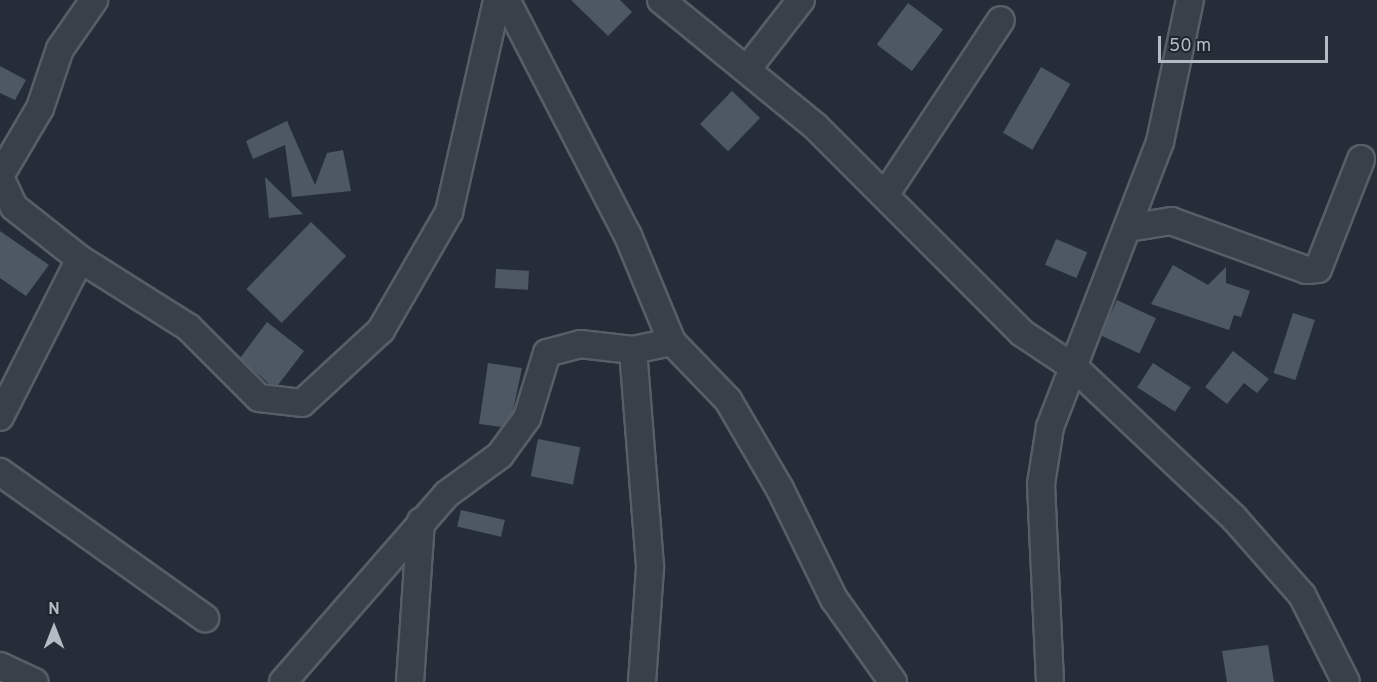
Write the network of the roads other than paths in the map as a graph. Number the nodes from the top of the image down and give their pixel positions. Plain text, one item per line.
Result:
1 (94, 0) edge
2 (497, 0) edge
3 (506, 0) edge
4 (661, 0) edge
5 (801, 0) edge
6 (1190, 0) edge
7 (1001, 20) dead end
8 (748, 68) junction
9 (1361, 159) dead end
10 (0, 177) edge
11 (887, 192) junction
12 (1128, 228) junction
13 (80, 259) junction
14 (672, 342) junction
15 (633, 350) junction
16 (1076, 369) junction
17 (2, 407) edge
18 (0, 472) edge
19 (421, 521) junction
20 (205, 618) dead end
21 (0, 666) edge
22 (34, 682) edge
23 (283, 682) edge
24 (410, 682) edge
25 (642, 682) edge
26 (893, 682) edge
27 (1050, 682) edge
28 (1347, 682) edge

1 - 10 street
2 - 13 street
3 - 14 street
4 - 8 street
5 - 8 street
6 - 12 street
7 - 11 street
8 - 11 street
9 - 12 street
10 - 13 street
11 - 16 street
12 - 16 street
13 - 17 street
14 - 15 street
14 - 26 street
15 - 19 street
15 - 25 street
16 - 27 street
16 - 28 street
18 - 20 street
19 - 23 street
19 - 24 street
21 - 22 street

